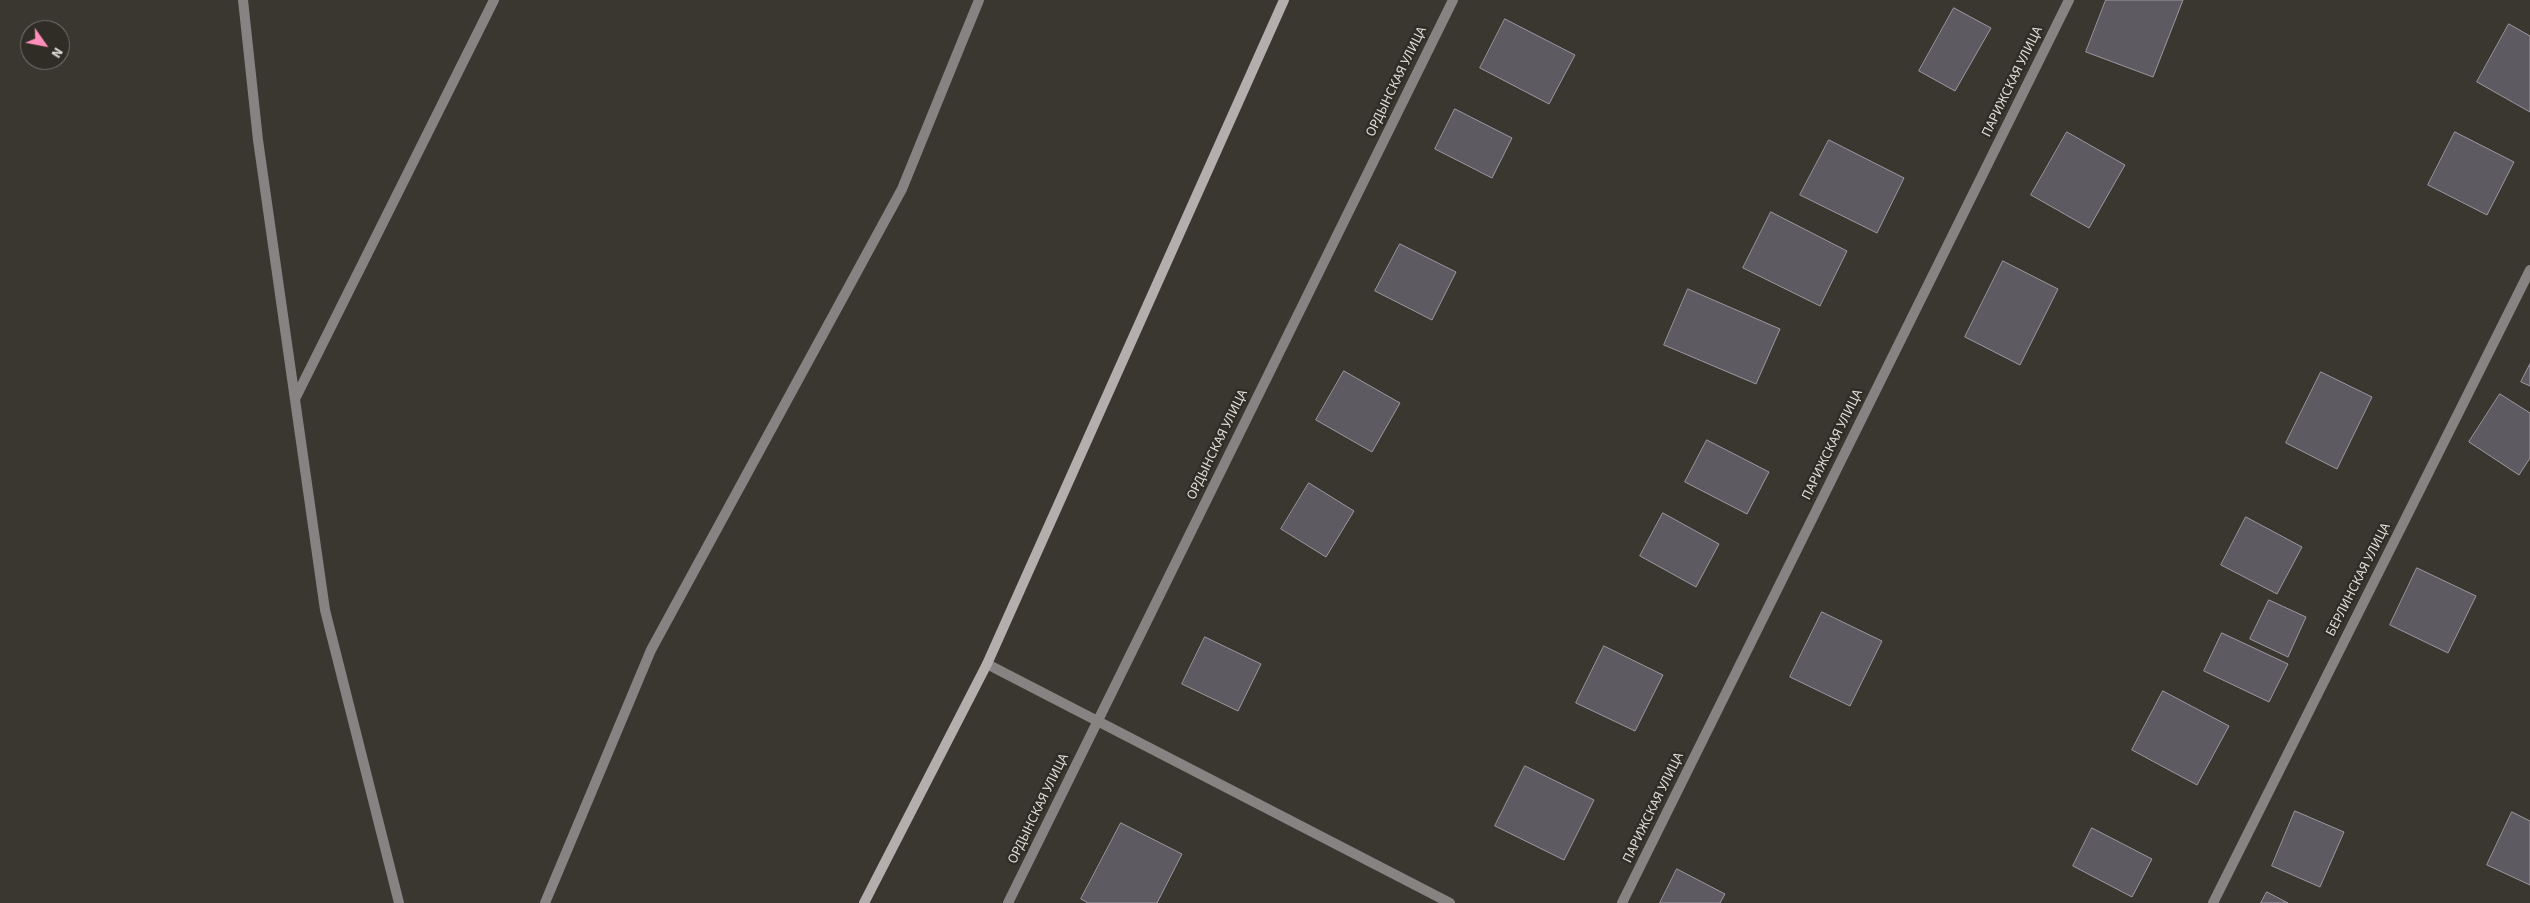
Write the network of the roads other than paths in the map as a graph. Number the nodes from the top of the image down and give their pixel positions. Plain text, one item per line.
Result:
1 (243, 0) edge
2 (494, 0) edge
3 (979, 0) edge
4 (1284, 0) edge
5 (1453, 0) edge
6 (2069, 0) edge
7 (2530, 270) edge
8 (295, 399) junction
9 (986, 664) junction
10 (1097, 721) junction
11 (399, 903) edge
12 (545, 903) edge
13 (864, 903) edge
14 (1008, 903) edge
15 (1450, 903) edge
16 (1622, 903) edge
17 (2213, 903) edge

1 - 8 street
2 - 8 street
3 - 12 street
4 - 9 street
5 - 10 street, ОРДЫНСКАЯ УЛИЦА
6 - 16 street, ПАРИЖСКАЯ УЛИЦА
7 - 17 street, БЕРЛИНСКАЯ УЛИЦА
8 - 11 street
9 - 10 street
9 - 13 street
10 - 14 street, ОРДЫНСКАЯ УЛИЦА
10 - 15 street

